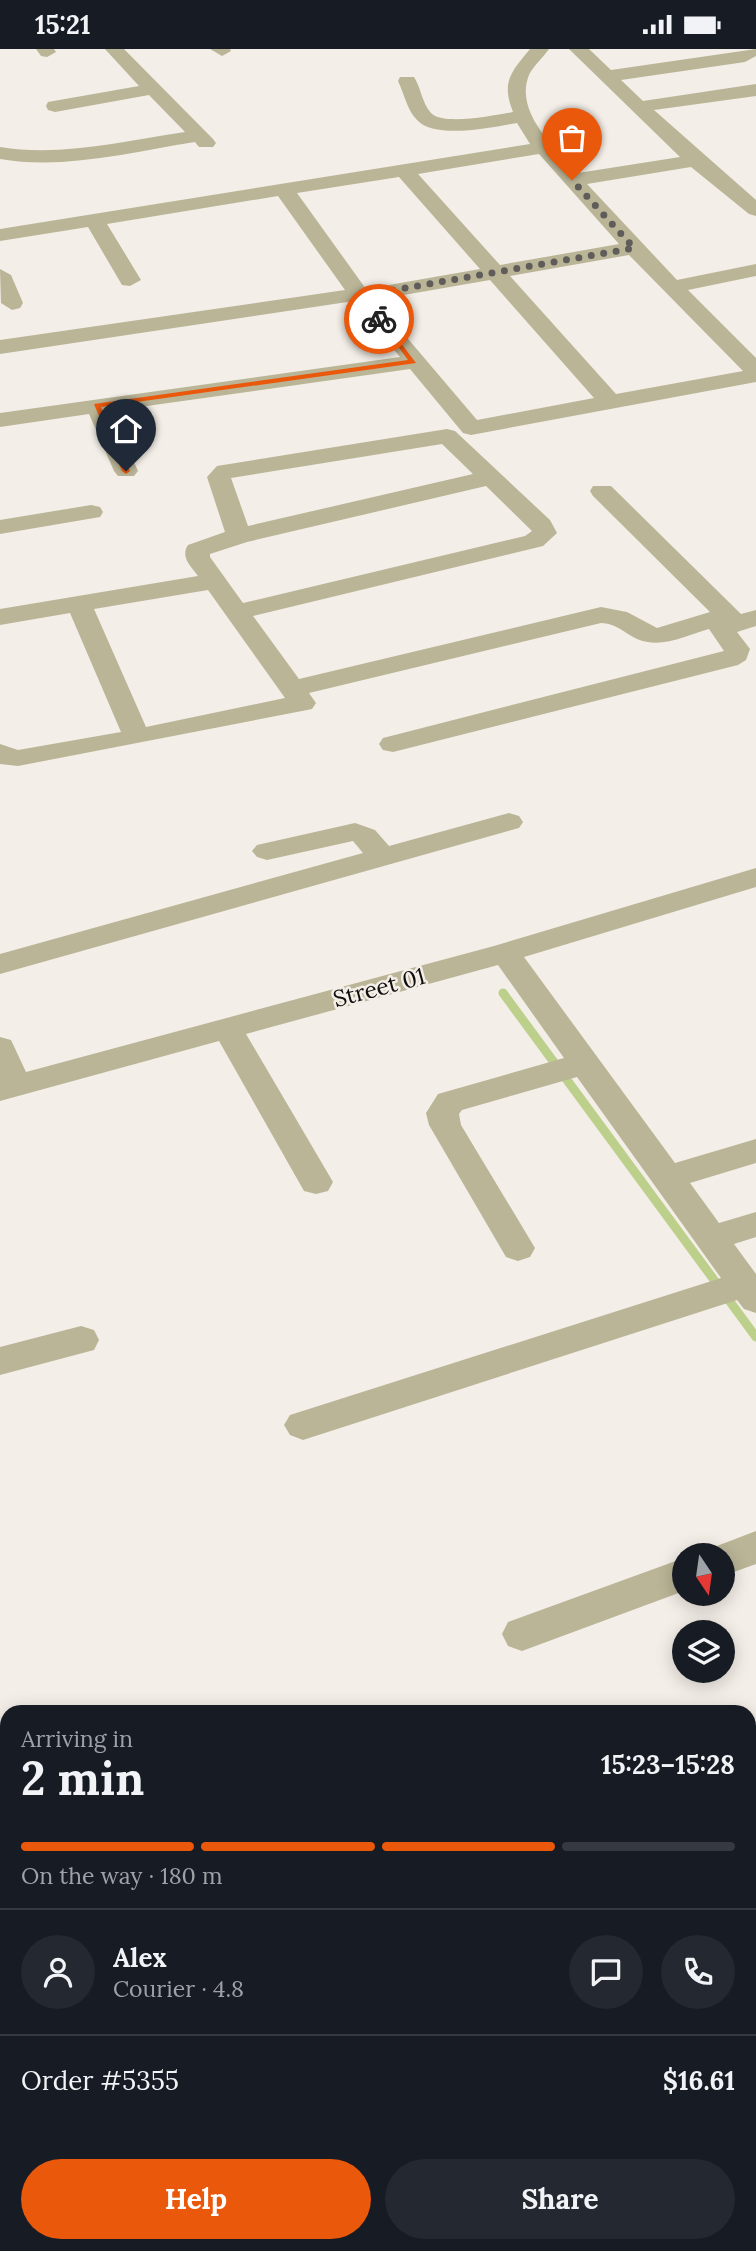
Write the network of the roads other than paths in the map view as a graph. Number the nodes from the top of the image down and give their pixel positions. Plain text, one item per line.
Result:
1 (114, 49) edge
2 (540, 49) edge
3 (578, 49) edge
4 (752, 49) edge
5 (606, 76) junction
6 (407, 81) dead end
7 (153, 89) junction
8 (756, 90) edge
9 (125, 94) junction
10 (90, 100) junction
11 (55, 106) dead end
12 (638, 107) junction
13 (523, 116) junction
14 (170, 140) junction
15 (129, 146) junction
16 (541, 148) junction
17 (0, 153) edge
18 (695, 160) junction
19 (404, 170) junction
20 (572, 180) junction
21 (284, 190) junction
22 (756, 210) edge
23 (94, 219) junction
24 (0, 234) edge
25 (634, 248) junction
26 (756, 270) edge
27 (497, 272) junction
28 (0, 275) edge
29 (130, 280) dead end
30 (673, 287) junction
31 (360, 295) junction
32 (12, 303) dead end
33 (0, 347) edge
34 (413, 362) junction
35 (753, 366) edge
36 (610, 402) junction
37 (97, 405) junction
38 (0, 420) edge
39 (126, 471) dead end
40 (488, 478) junction
41 (602, 491) dead end
42 (91, 512) dead end
43 (0, 527) edge
44 (239, 536) junction
45 (216, 581) junction
46 (79, 604) junction
47 (237, 612) junction
48 (0, 617) edge
49 (734, 622) edge
50 (292, 689) junction
51 (137, 737) junction
52 (393, 744) dead end
53 (0, 752) edge
54 (509, 822) dead end
55 (267, 851) dead end
56 (381, 856) junction
57 (756, 877) edge
58 (505, 953) junction
59 (0, 964) edge
60 (228, 1028) junction
61 (0, 1048) edge
62 (568, 1068) junction
63 (8, 1088) edge
64 (756, 1151) edge
65 (669, 1177) junction
66 (316, 1182) dead end
67 (756, 1224) edge
68 (714, 1238) junction
69 (518, 1248) dead end
70 (734, 1293) edge
71 (81, 1340) dead end
72 (0, 1361) edge
73 (303, 1425) dead end
74 (756, 1547) edge
75 (735, 1555) edge
76 (672, 1578) edge
77 (523, 1634) dead end

1 - 7 street
2 - 13 street
3 - 5 street
4 - 5 street
5 - 12 street
6 - 13 street
7 - 9 street
7 - 14 street
8 - 12 street
9 - 10 street
9 - 14 street
10 - 11 street
10 - 15 street
12 - 18 street
13 - 16 street
14 - 15 street
15 - 17 street
16 - 19 street
16 - 20 street
18 - 20 street
18 - 22 street
19 - 21 street
19 - 27 street
20 - 25 street
21 - 23 street
21 - 31 street
23 - 24 street
23 - 29 street
25 - 27 street
25 - 30 street
26 - 30 street
27 - 31 street
27 - 36 street
28 - 32 street
30 - 35 street
31 - 33 street
31 - 34 street
34 - 36 street
34 - 37 street
35 - 36 street
37 - 38 street
37 - 39 street
40 - 44 street
40 - 44 street
40 - 47 street
41 - 49 street
42 - 43 street
44 - 45 street
45 - 46 street
45 - 47 street
46 - 48 street
46 - 51 street
47 - 50 street
49 - 50 street
49 - 52 street
50 - 51 street
51 - 53 street
54 - 56 street
55 - 56 street
56 - 59 street
57 - 58 street, Street 01
58 - 60 street, Street 01
58 - 62 street
60 - 63 street, Street 01
60 - 66 street
61 - 63 street
62 - 65 street
62 - 69 street
64 - 65 street
65 - 68 street
67 - 68 street
68 - 70 street
70 - 73 street
71 - 72 street
74 - 75 street
76 - 77 street

